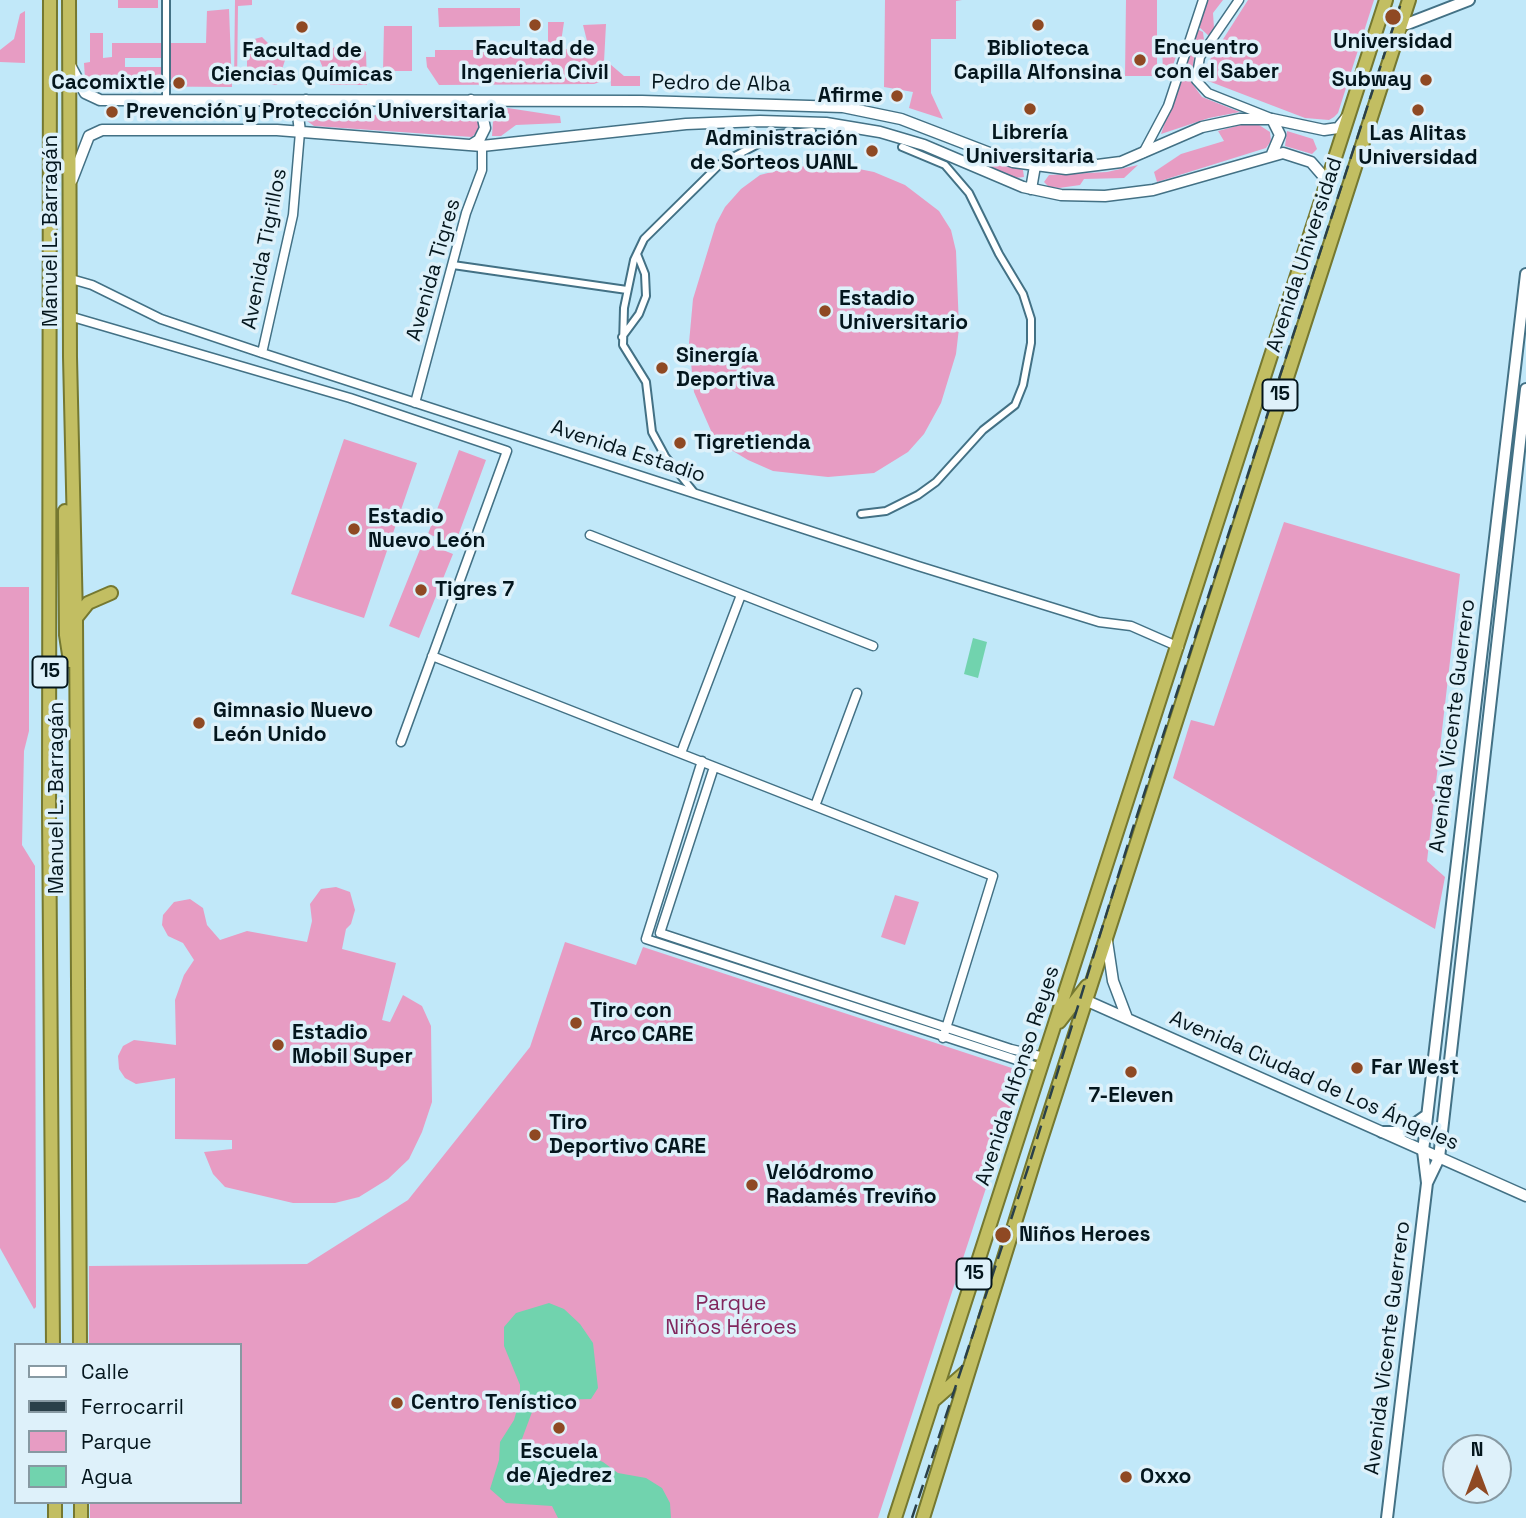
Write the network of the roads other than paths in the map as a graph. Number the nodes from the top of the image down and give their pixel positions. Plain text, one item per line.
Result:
1 (50, 0) edge
2 (69, 0) edge
3 (166, 0) edge
4 (1203, 0) edge
5 (1239, 0) edge
6 (1386, 0) edge
7 (1409, 0) edge
8 (1463, 1) edge
9 (1407, 24) dead end
10 (70, 65) junction
11 (166, 100) junction
12 (306, 100) junction
13 (471, 100) junction
14 (1353, 101) junction
15 (1272, 119) junction
16 (812, 131) dead end
17 (300, 132) junction
18 (470, 145) junction
19 (482, 146) junction
20 (902, 147) dead end
21 (1143, 153) junction
22 (1272, 154) junction
23 (1035, 166) junction
24 (71, 184) junction
25 (1326, 187) junction
26 (1031, 189) junction
27 (637, 253) junction
28 (453, 265) junction
29 (1526, 274) edge
30 (71, 279) junction
31 (627, 290) junction
32 (69, 316) junction
33 (622, 337) junction
34 (262, 353) junction
35 (1526, 389) edge
36 (415, 403) junction
37 (72, 487) junction
38 (693, 491) junction
39 (1227, 498) junction
40 (861, 514) dead end
41 (590, 535) dead end
42 (1222, 577) junction
43 (111, 593) dead end
44 (741, 594) junction
45 (76, 618) junction
46 (873, 646) dead end
47 (1179, 647) junction
48 (432, 656) junction
49 (75, 678) junction
50 (1188, 681) joint
51 (858, 692) dead end
52 (401, 742) dead end
53 (681, 753) junction
54 (702, 761) junction
55 (714, 766) junction
56 (815, 806) junction
57 (1106, 937) junction
58 (1093, 978) junction
59 (1085, 1000) junction
60 (875, 1004) junction
61 (872, 1014) junction
62 (1126, 1018) junction
63 (945, 1028) junction
64 (1054, 1029) junction
65 (943, 1038) junction
66 (1042, 1063) junction
67 (1427, 1115) junction
68 (1382, 1132) junction
69 (1423, 1151) junction
70 (1439, 1158) junction
71 (1427, 1184) junction
72 (1526, 1196) edge
73 (53, 1343) edge
74 (80, 1343) edge
75 (968, 1370) junction
76 (933, 1401) junction
77 (895, 1518) edge
78 (923, 1518) edge
79 (1387, 1518) edge

1 - 73 highway, Manuel L. Barragán / 15
2 - 10 highway, Manuel L. Barragán / 15
3 - 11 street
4 - 21 street
5 - 15 street
6 - 14 highway, Avenida Universidad / 15
7 - 42 highway, Avenida Universidad / 15
8 - 9 main road
10 - 11 street, Pedro de Alba
10 - 24 highway, Manuel L. Barragán / 15
11 - 12 street, Pedro de Alba
12 - 13 street, Pedro de Alba
12 - 17 street
13 - 18 street
13 - 23 street, Pedro de Alba
14 - 15 street, Pedro de Alba
14 - 25 highway, Avenida Universidad / 15
15 - 21 street, Pedro de Alba
15 - 22 street
16 - 27 street
17 - 18 street, Pedro de Alba
17 - 24 street, Pedro de Alba
17 - 34 street, Avenida Tigrillos
18 - 19 street, Pedro de Alba
19 - 26 street, Pedro de Alba
19 - 28 street, Avenida Tigres
20 - 40 street
21 - 23 street, Pedro de Alba
22 - 25 street, Pedro de Alba
22 - 26 street, Pedro de Alba
23 - 26 street
24 - 30 highway, Manuel L. Barragán / 15
25 - 39 highway, Avenida Universidad / 15
27 - 31 street
27 - 33 street
28 - 31 street
28 - 36 street, Avenida Tigres
29 - 67 main road, Avenida Vicente Guerrero
30 - 32 highway, Manuel L. Barragán / 15
30 - 34 street, Avenida Estadio
31 - 33 street
32 - 37 highway, Manuel L. Barragán / 15
32 - 48 street
33 - 38 street
34 - 36 street, Avenida Estadio
35 - 70 main road, Avenida Vicente Guerrero
36 - 38 street, Avenida Estadio
37 - 45 highway, Manuel L. Barragán / 15
37 - 49 highway
38 - 47 street, Avenida Estadio
39 - 42 highway
39 - 47 highway, Avenida Universidad / 15
41 - 44 street
42 - 50 highway, Avenida Universidad / 15
43 - 45 highway
44 - 46 street
44 - 53 street
45 - 49 highway, Manuel L. Barragán / 15
47 - 64 highway, Avenida Alfonso Reyes / 15
48 - 52 street
48 - 53 street
49 - 74 highway, Manuel L. Barragán / 15
50 - 57 highway, Avenida Alfonso Reyes / 15
51 - 56 street
53 - 54 street
54 - 55 street
54 - 61 street
55 - 56 street
55 - 60 street
56 - 63 street
57 - 58 highway, Avenida Alfonso Reyes / 15
57 - 62 street
58 - 59 highway, Avenida Alfonso Reyes / 15
58 - 64 highway
59 - 62 street, Avenida Ciudad de Los Ángeles
59 - 75 highway, Avenida Alfonso Reyes / 15
60 - 61 street
60 - 63 street
61 - 65 street
62 - 68 street, Avenida Ciudad de Los Ángeles
63 - 65 street
63 - 66 street
64 - 66 highway, Avenida Alfonso Reyes / 15
65 - 66 street
66 - 76 highway, Avenida Alfonso Reyes / 15
67 - 68 main road
67 - 69 main road, Avenida Vicente Guerrero
68 - 69 street, Avenida Ciudad de Los Ángeles
69 - 70 street, Avenida Ciudad de Los Ángeles
69 - 71 main road, Avenida Vicente Guerrero
70 - 71 main road, Avenida Vicente Guerrero
70 - 72 street, Avenida Ciudad de Los Ángeles
71 - 79 main road, Avenida Vicente Guerrero
75 - 76 highway
75 - 78 highway, Avenida Alfonso Reyes / 15
76 - 77 highway, Avenida Alfonso Reyes / 15

